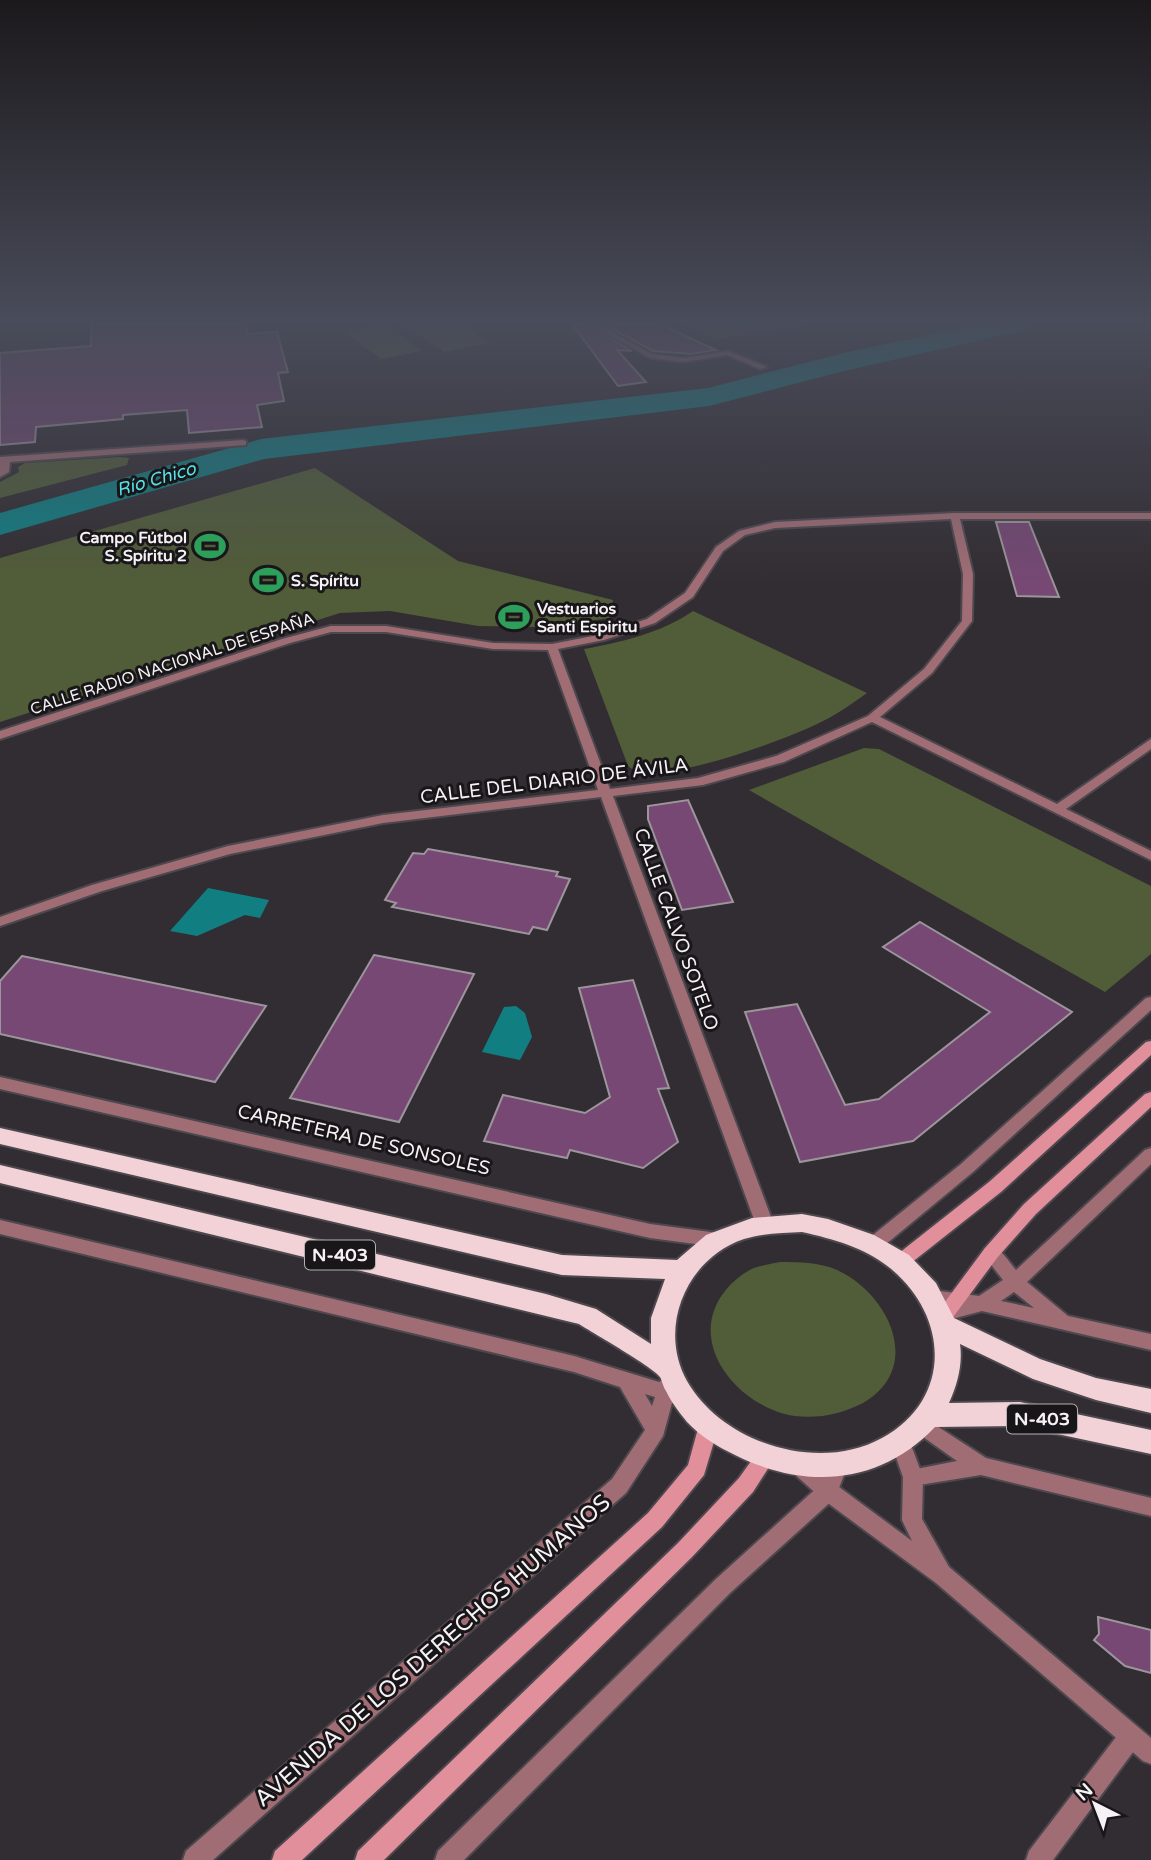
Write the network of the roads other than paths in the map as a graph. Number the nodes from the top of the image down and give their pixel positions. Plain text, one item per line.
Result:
1 (243, 443) dead end
2 (3, 460) edge
3 (0, 474) edge
4 (955, 516) junction
5 (1151, 516) edge
6 (552, 647) junction
7 (872, 718) junction
8 (0, 735) edge
9 (1151, 743) edge
10 (607, 794) junction
11 (1057, 810) junction
12 (1151, 856) edge
13 (0, 922) edge
14 (1151, 1002) edge
15 (1151, 1046) edge
16 (0, 1083) edge
17 (1151, 1098) edge
18 (0, 1136) edge
19 (1151, 1154) edge
20 (0, 1174) edge
21 (765, 1225) junction
22 (0, 1227) edge
23 (718, 1240) junction
24 (874, 1244) junction
25 (991, 1253) junction
26 (900, 1262) junction
27 (682, 1270) junction
28 (1016, 1282) junction
29 (982, 1304) junction
30 (945, 1311) junction
31 (1065, 1324) junction
32 (1151, 1342) edge
33 (626, 1381) junction
34 (671, 1383) junction
35 (1151, 1401) edge
36 (927, 1421) junction
37 (709, 1424) junction
38 (656, 1430) junction
39 (1151, 1442) edge
40 (901, 1443) junction
41 (766, 1456) junction
42 (797, 1464) junction
43 (838, 1465) junction
44 (981, 1466) junction
45 (913, 1477) junction
46 (828, 1491) junction
47 (1151, 1507) edge
48 (943, 1576) junction
49 (1131, 1736) junction
50 (1151, 1753) edge
51 (195, 1860) edge
52 (284, 1860) edge
53 (367, 1860) edge
54 (447, 1860) edge
55 (1038, 1860) edge

1 - 2 street
2 - 3 street
4 - 5 street, CALLE RADIO NACIONAL DE ESPAÑA
4 - 6 street, CALLE RADIO NACIONAL DE ESPAÑA
4 - 7 street, CALLE DEL DIARIO DE ÁVILA
6 - 8 street, CALLE RADIO NACIONAL DE ESPAÑA
6 - 10 street, CALLE CALVO SOTELO
7 - 10 street, CALLE DEL DIARIO DE ÁVILA
7 - 11 street
9 - 11 street
10 - 13 street, CALLE DEL DIARIO DE ÁVILA
10 - 21 street, CALLE CALVO SOTELO
11 - 12 street
14 - 24 street
15 - 26 main road
16 - 23 street, CARRETERA DE SONSOLES
17 - 25 main road
18 - 27 highway, N-403
19 - 28 street
20 - 34 highway, N-403
21 - 23 highway, N-403
21 - 24 highway, N-403
22 - 33 street
23 - 27 highway, N-403
24 - 26 highway, N-403
25 - 28 street
25 - 30 main road
26 - 30 highway, N-403
27 - 34 highway, N-403
28 - 29 street
28 - 31 street
29 - 30 street
29 - 31 street
30 - 35 highway, N-403
30 - 36 highway, N-403
31 - 32 street
33 - 34 street
33 - 38 street
34 - 37 highway, N-403
34 - 38 street, AVENIDA DE LOS DERECHOS HUMANOS
36 - 39 highway, N-403
36 - 40 highway, N-403
36 - 44 street
37 - 41 highway, N-403
37 - 52 main road
38 - 51 street, AVENIDA DE LOS DERECHOS HUMANOS
40 - 43 highway, N-403
40 - 45 street
41 - 42 highway, N-403
41 - 53 main road
42 - 43 highway, N-403
42 - 46 street
43 - 46 street
44 - 45 street
44 - 47 street
45 - 48 street
46 - 48 street
46 - 54 street
48 - 49 street
49 - 50 street
49 - 55 street

